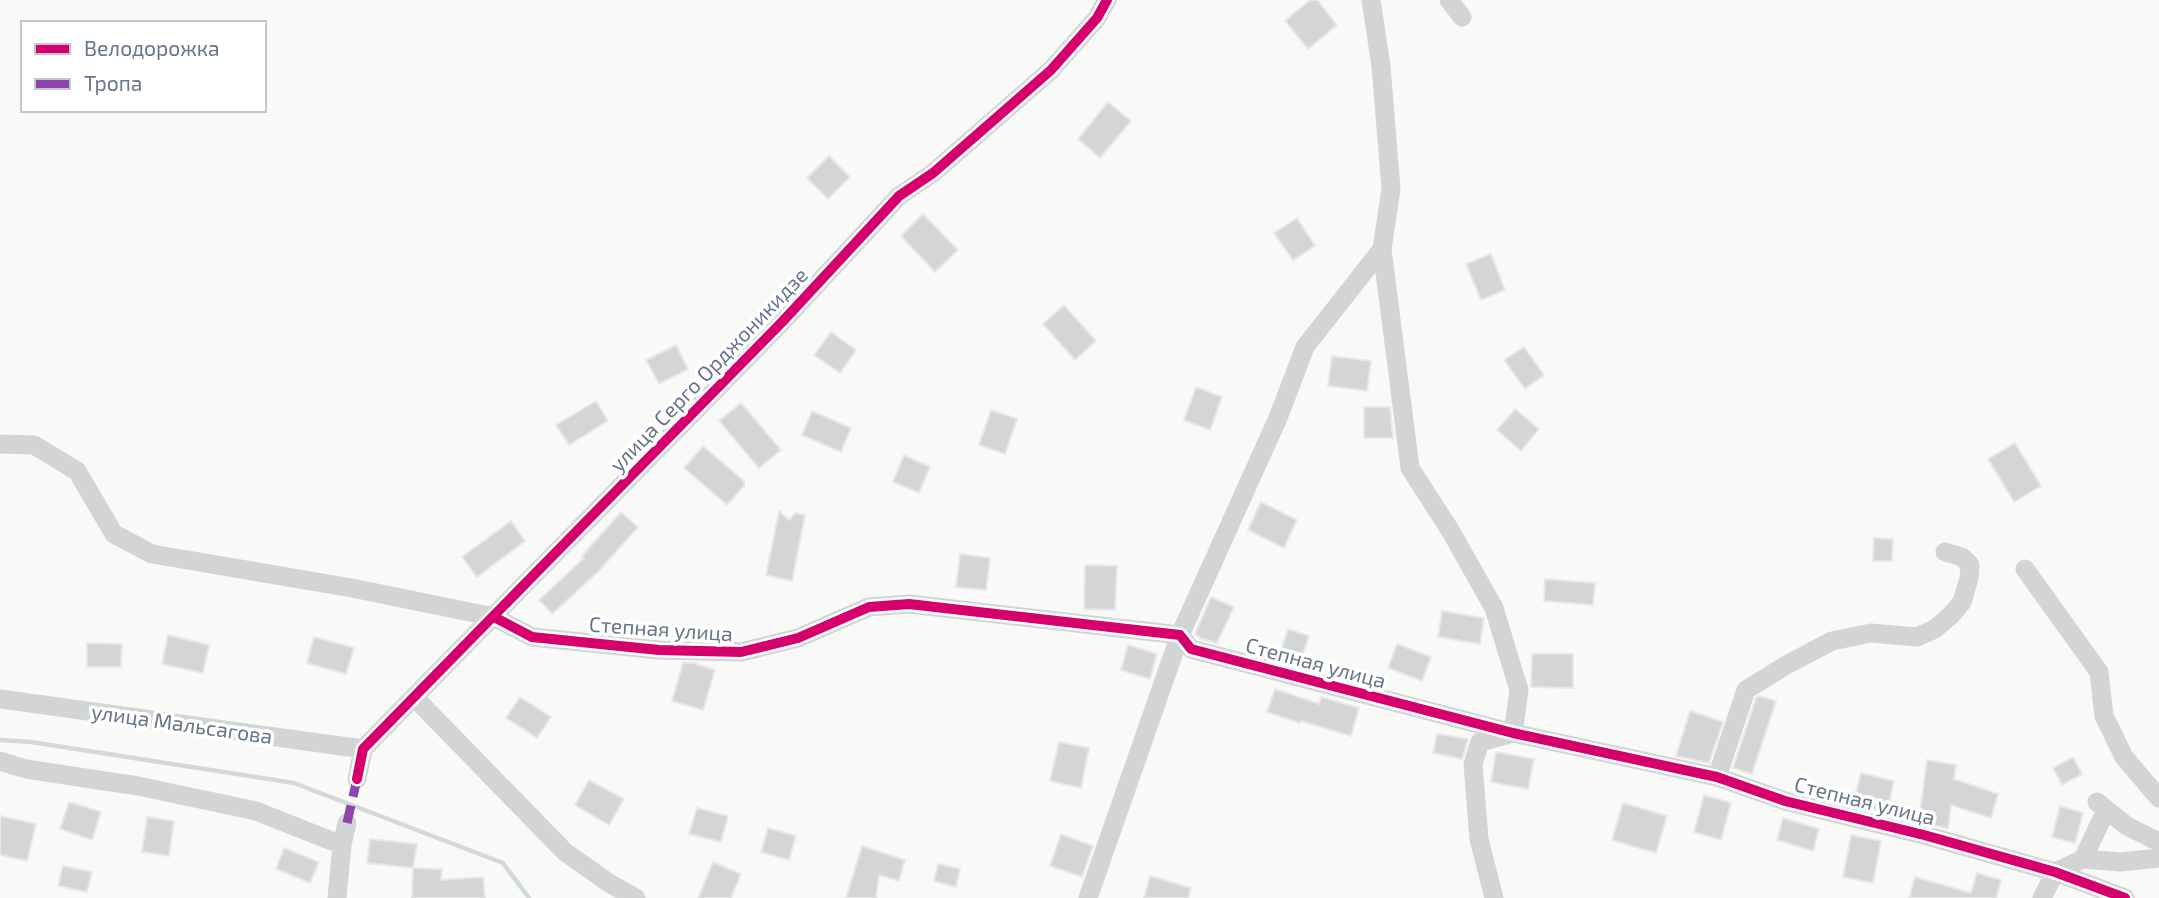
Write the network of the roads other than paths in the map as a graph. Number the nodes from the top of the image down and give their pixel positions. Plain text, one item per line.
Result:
1 (1107, 0) edge
2 (1371, 0) edge
3 (1449, 0) edge
4 (1462, 16) dead end
5 (1382, 249) junction
6 (0, 444) edge
7 (1945, 552) dead end
8 (2025, 569) dead end
9 (494, 617) junction
10 (1180, 635) junction
11 (415, 698) junction
12 (0, 699) edge
13 (1513, 733) junction
14 (363, 748) junction
15 (0, 761) edge
16 (1717, 777) junction
17 (356, 779) dead end
18 (2159, 798) edge
19 (347, 823) dead end
20 (2159, 842) edge
21 (342, 845) junction
22 (2159, 858) edge
23 (2083, 859) junction
24 (2056, 872) junction
25 (337, 898) edge
26 (636, 898) edge
27 (1088, 898) edge
28 (1494, 898) edge
29 (2042, 898) edge
30 (2125, 898) edge

1 - 9 street, улица Серго Орджоникидзе
2 - 5 street
3 - 4 street
5 - 10 street
5 - 13 street
6 - 9 street, Степная улица
7 - 16 street
8 - 18 street
9 - 10 street, Степная улица
9 - 11 street, улица Серго Орджоникидзе
10 - 13 street, Степная улица
10 - 27 street
11 - 14 street, улица Серго Орджоникидзе
11 - 26 street
12 - 14 street, улица Мальсагова
13 - 16 street, Степная улица
13 - 28 street
14 - 17 street
15 - 21 street
16 - 24 street, Степная улица
19 - 21 street
20 - 23 street
21 - 25 street
22 - 23 street
23 - 24 street
24 - 29 street
24 - 30 street, Степная улица

